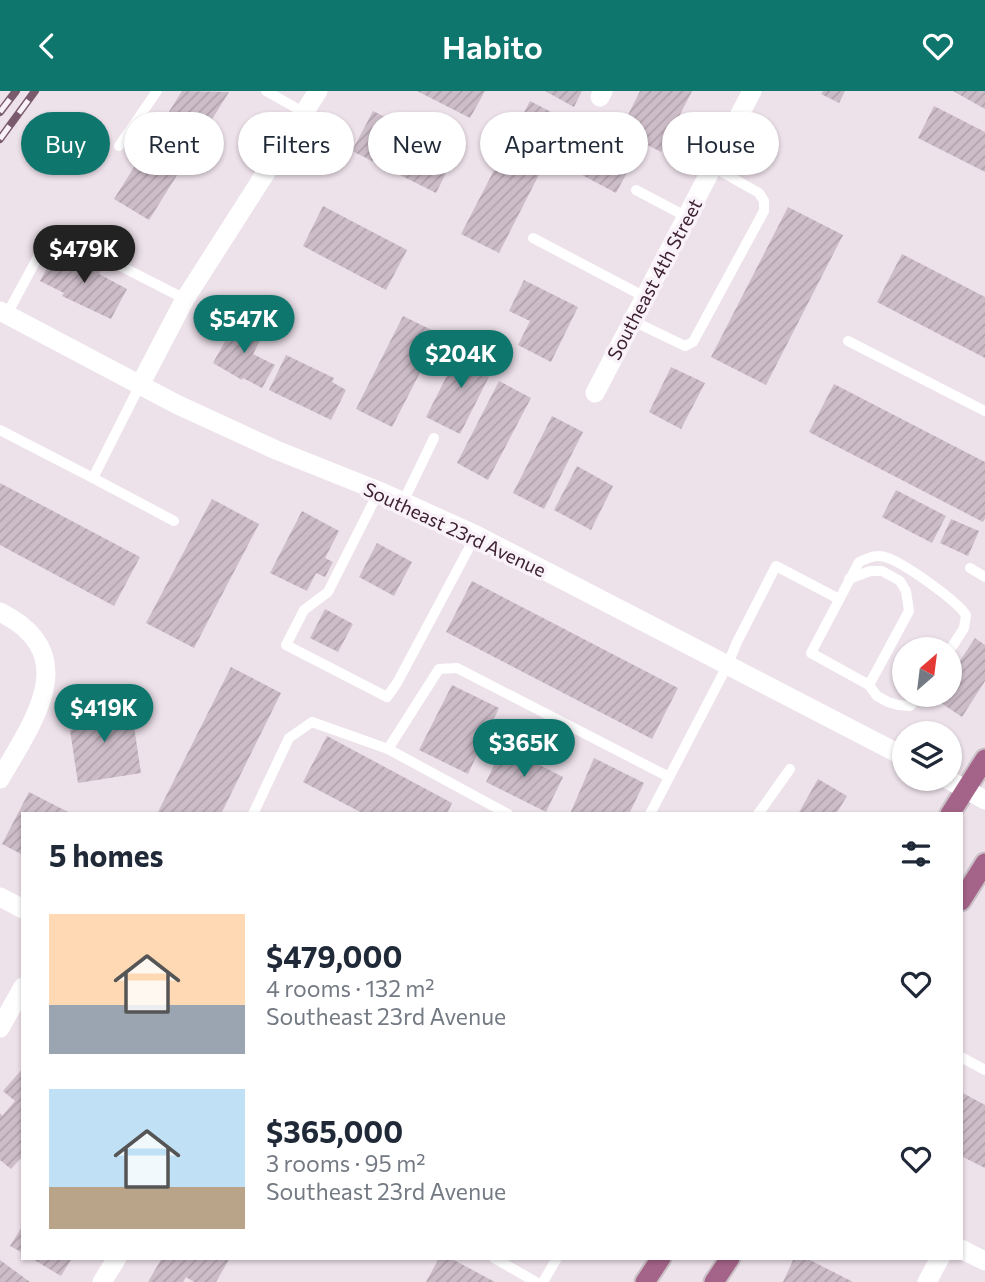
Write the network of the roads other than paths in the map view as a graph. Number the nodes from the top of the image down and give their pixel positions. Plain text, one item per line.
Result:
1 (157, 91) edge
2 (266, 91) edge
3 (318, 91) edge
4 (752, 91) edge
5 (303, 112) edge
6 (306, 112) edge
7 (741, 112) edge
8 (119, 146) dead end
9 (265, 175) edge
10 (709, 175) edge
11 (727, 175) edge
12 (636, 190) dead end
13 (687, 216) junction
14 (533, 238) dead end
15 (645, 297) junction
16 (185, 299) junction
17 (3, 312) edge
18 (633, 321) junction
19 (848, 341) dead end
20 (140, 385) junction
21 (595, 393) dead end
22 (985, 411) edge
23 (0, 430) edge
24 (434, 438) dead end
25 (93, 478) junction
26 (379, 491) junction
27 (403, 502) junction
28 (174, 521) dead end
29 (477, 535) junction
30 (970, 568) dead end
31 (985, 577) edge
32 (849, 579) junction
33 (839, 599) junction
34 (0, 612) edge
35 (958, 637) edge
36 (727, 666) junction
37 (869, 685) junction
38 (892, 702) edge
39 (388, 749) junction
40 (892, 751) edge
41 (985, 759) edge
42 (790, 769) dead end
43 (669, 777) junction
44 (0, 779) edge
45 (962, 786) edge
46 (966, 788) junction
47 (985, 800) edge
48 (254, 812) edge
49 (504, 812) edge
50 (651, 812) edge
51 (759, 812) edge
52 (951, 812) edge
53 (985, 863) edge
54 (0, 897) edge
55 (963, 898) edge
56 (21, 908) edge
57 (21, 991) edge
58 (0, 1028) edge
59 (963, 1058) edge
60 (985, 1070) edge
61 (963, 1250) edge
62 (116, 1260) edge
63 (498, 1260) edge
64 (556, 1260) edge
65 (660, 1260) edge
66 (729, 1260) edge
67 (939, 1260) edge
68 (985, 1261) edge
69 (102, 1282) edge
70 (536, 1282) edge
71 (543, 1282) edge
72 (645, 1282) edge
73 (714, 1282) edge
74 (927, 1282) edge

1 - 8 lane
2 - 5 lane
3 - 6 street
4 - 7 street, Southeast 4th Street
9 - 16 street
10 - 13 street, Southeast 4th Street
11 - 18 lane
12 - 13 lane
13 - 15 street, Southeast 4th Street
14 - 15 lane
15 - 18 street, Southeast 4th Street
16 - 17 lane
16 - 20 street
17 - 20 street, Southeast 23rd Avenue
18 - 21 street, Southeast 4th Street
19 - 22 lane
20 - 25 lane
20 - 26 street, Southeast 23rd Avenue
23 - 25 lane
24 - 27 lane
25 - 28 lane
26 - 27 street, Southeast 23rd Avenue
26 - 29 lane
27 - 29 street, Southeast 23rd Avenue
29 - 36 street, Southeast 23rd Avenue
30 - 31 lane
32 - 33 lane
32 - 35 lane
32 - 37 lane
33 - 36 lane
33 - 37 lane
34 - 44 street
36 - 40 street, Southeast 23rd Avenue
36 - 43 lane
37 - 38 lane
39 - 43 lane
39 - 48 lane
39 - 49 lane
41 - 46 main road
42 - 51 lane
43 - 50 lane
45 - 46 street
46 - 47 street
46 - 52 main road
53 - 55 main road
54 - 56 street
57 - 58 street
59 - 60 lane
61 - 68 street
62 - 69 street
63 - 70 lane
64 - 71 lane
65 - 72 main road
66 - 73 main road
67 - 74 street

